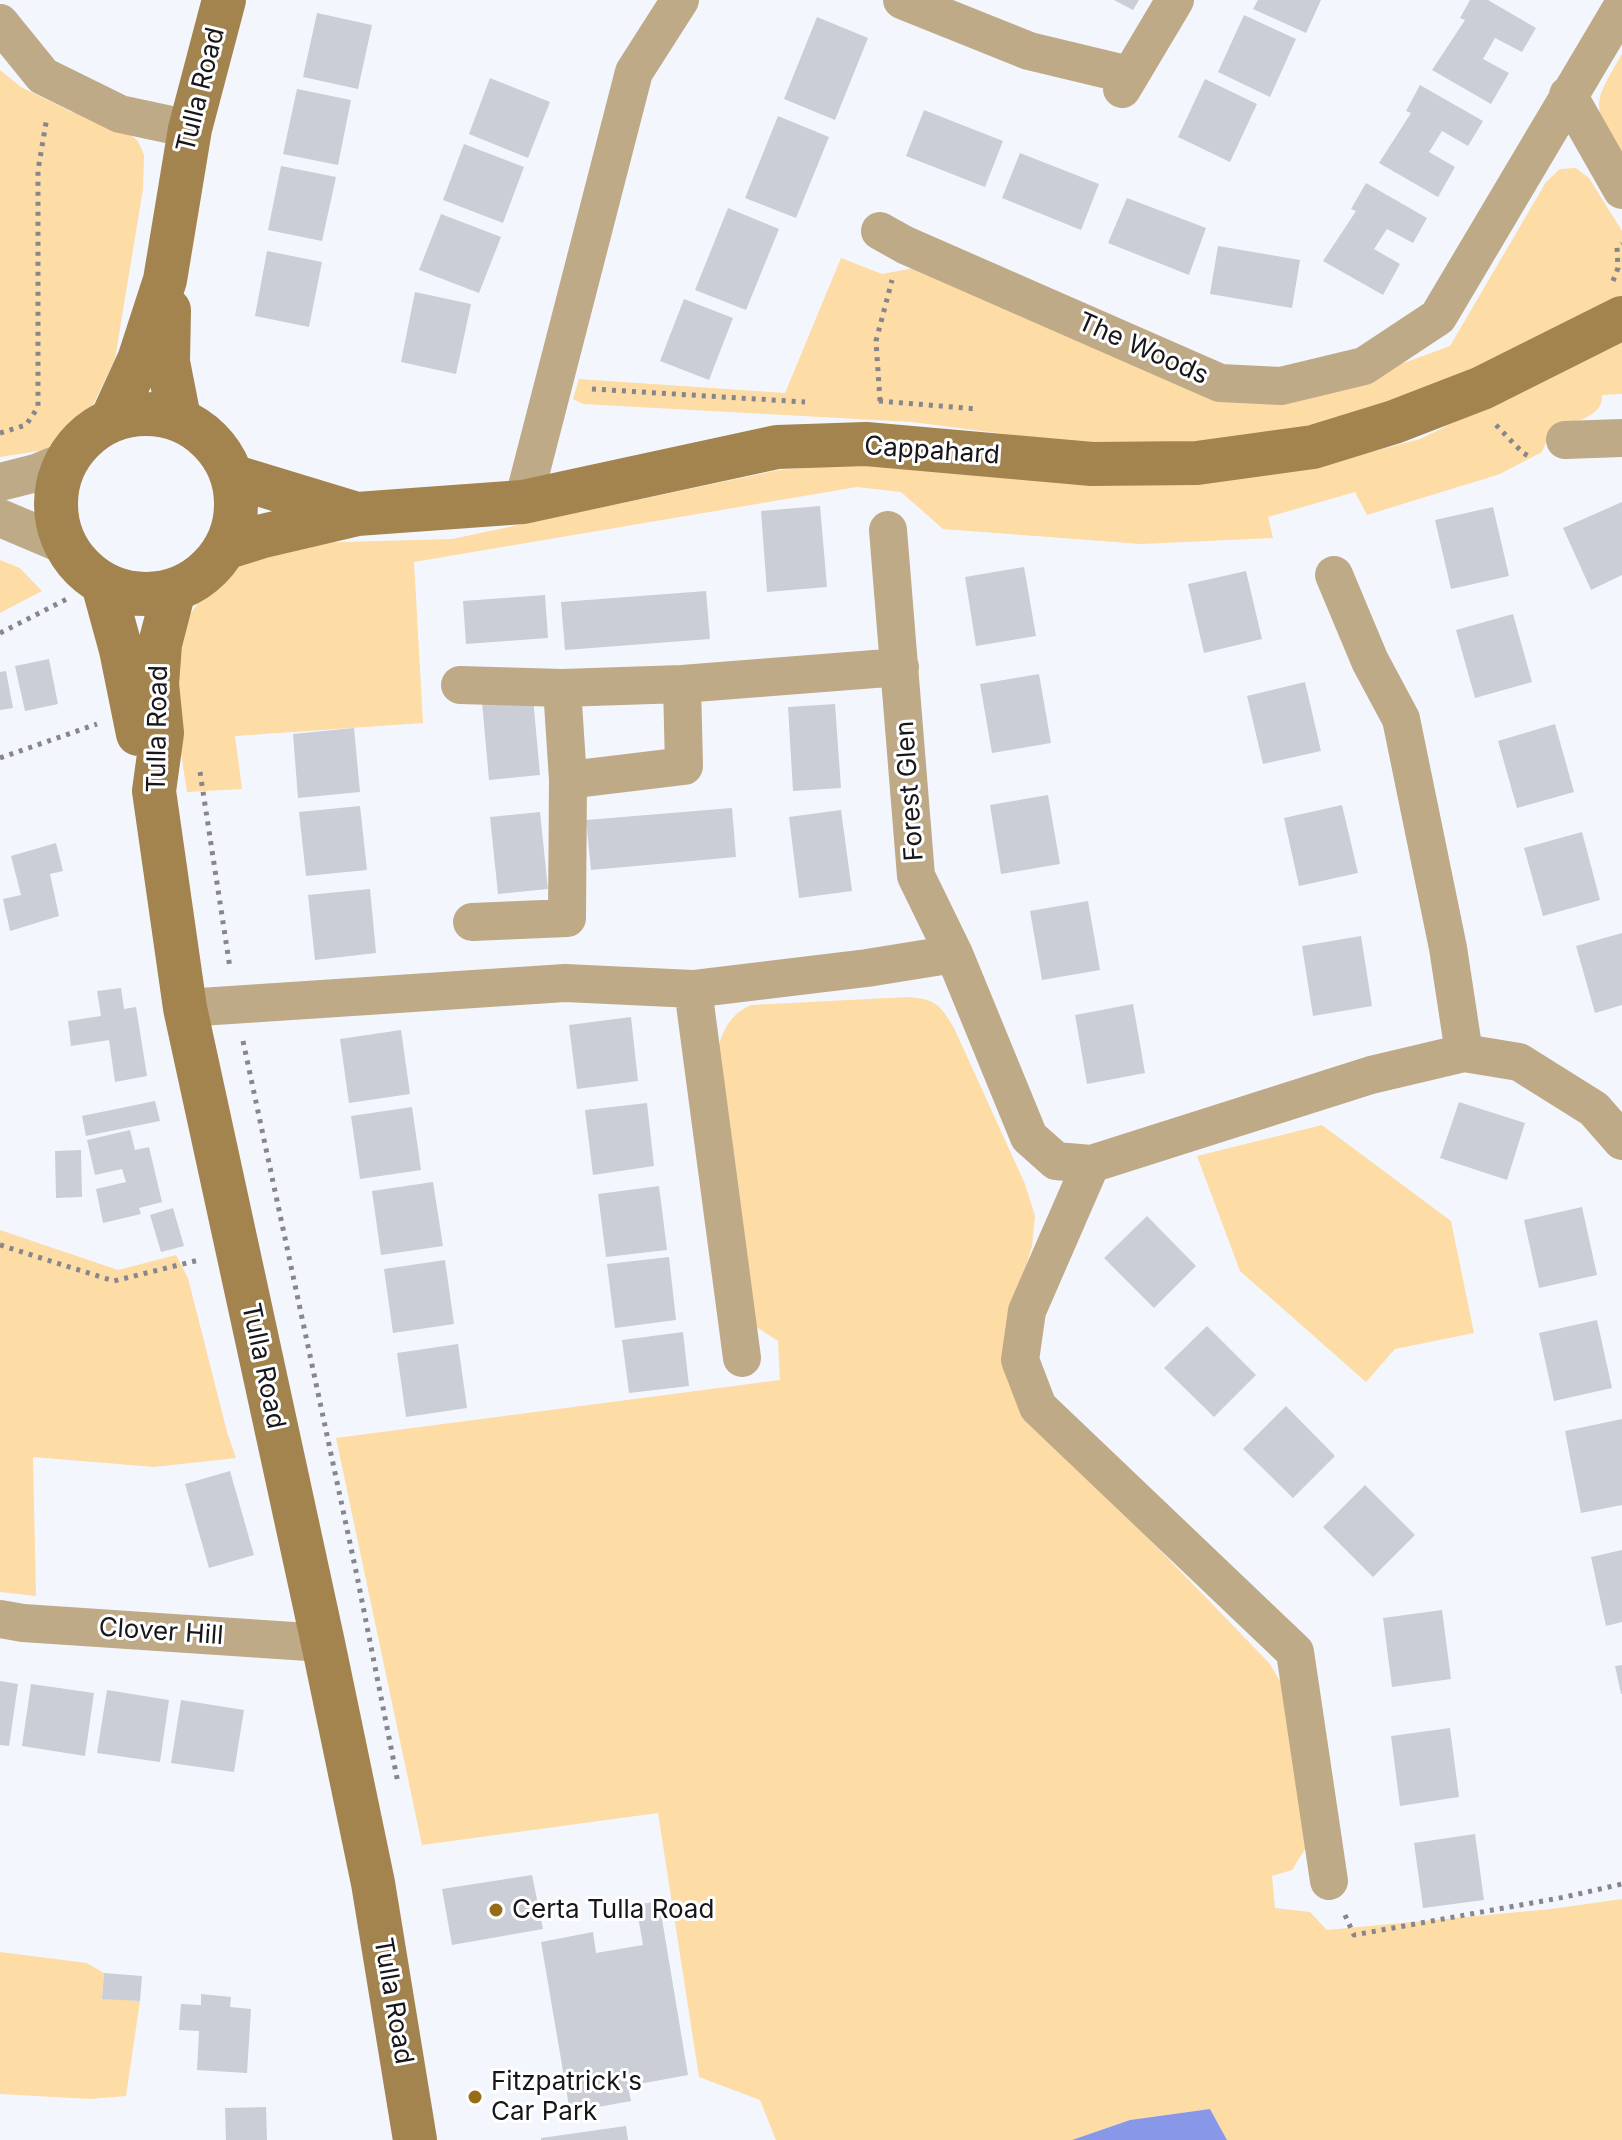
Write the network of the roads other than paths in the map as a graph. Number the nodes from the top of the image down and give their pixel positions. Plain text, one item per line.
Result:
1 (224, 0) edge
2 (680, 0) edge
3 (902, 0) edge
4 (1175, 0) edge
5 (1622, 7) edge
6 (0, 23) edge
7 (1568, 95) junction
8 (190, 129) junction
9 (1622, 190) edge
10 (892, 238) road end
11 (165, 280) junction
12 (1617, 301) edge
13 (179, 418) junction
14 (112, 419) junction
15 (1622, 438) edge
16 (1565, 440) road end
17 (70, 459) junction
18 (232, 476) junction
19 (0, 482) edge
20 (523, 502) junction
21 (357, 514) junction
22 (0, 518) edge
23 (888, 530) dead end
24 (64, 545) junction
25 (225, 548) junction
26 (1334, 575) dead end
27 (99, 582) junction
28 (174, 590) junction
29 (900, 667) junction
30 (682, 684) junction
31 (460, 685) dead end
32 (562, 688) junction
33 (568, 780) junction
34 (154, 791) junction
35 (472, 922) dead end
36 (954, 954) junction
37 (693, 989) junction
38 (185, 1008) junction
39 (1464, 1053) junction
40 (1622, 1141) edge
41 (1091, 1164) junction
42 (742, 1358) dead end
43 (0, 1619) edge
44 (323, 1643) junction
45 (1329, 1881) road end
46 (415, 2140) edge

1 - 8 main road, Tulla Road
2 - 20 street
3 - 4 street
5 - 7 street, The Woods
6 - 8 street
7 - 9 street
7 - 10 street, The Woods
8 - 11 main road, Tulla Road
11 - 13 main road
11 - 14 main road, Tulla Road
12 - 20 main road, Cappahard
13 - 14 main road
13 - 18 main road
14 - 17 main road, Tulla Road
15 - 16 street
17 - 19 street
17 - 24 main road, Tulla Road
18 - 21 main road
18 - 25 main road
20 - 21 main road, Cappahard
21 - 25 main road, Cappahard
22 - 24 street
23 - 29 street, Forest Glen
24 - 27 main road, Tulla Road
25 - 28 main road
26 - 39 street
27 - 28 main road
27 - 34 main road
28 - 34 main road, Tulla Road
29 - 30 street
29 - 36 street, Forest Glen
30 - 32 street
30 - 33 street
31 - 32 street
32 - 33 street
33 - 35 street
34 - 38 main road, Tulla Road
36 - 37 street
36 - 41 street, Forest Glen
37 - 38 street
37 - 42 street
38 - 44 main road, Tulla Road
39 - 40 street
39 - 41 street
41 - 45 street
43 - 44 street, Clover Hill
44 - 46 main road, Tulla Road

